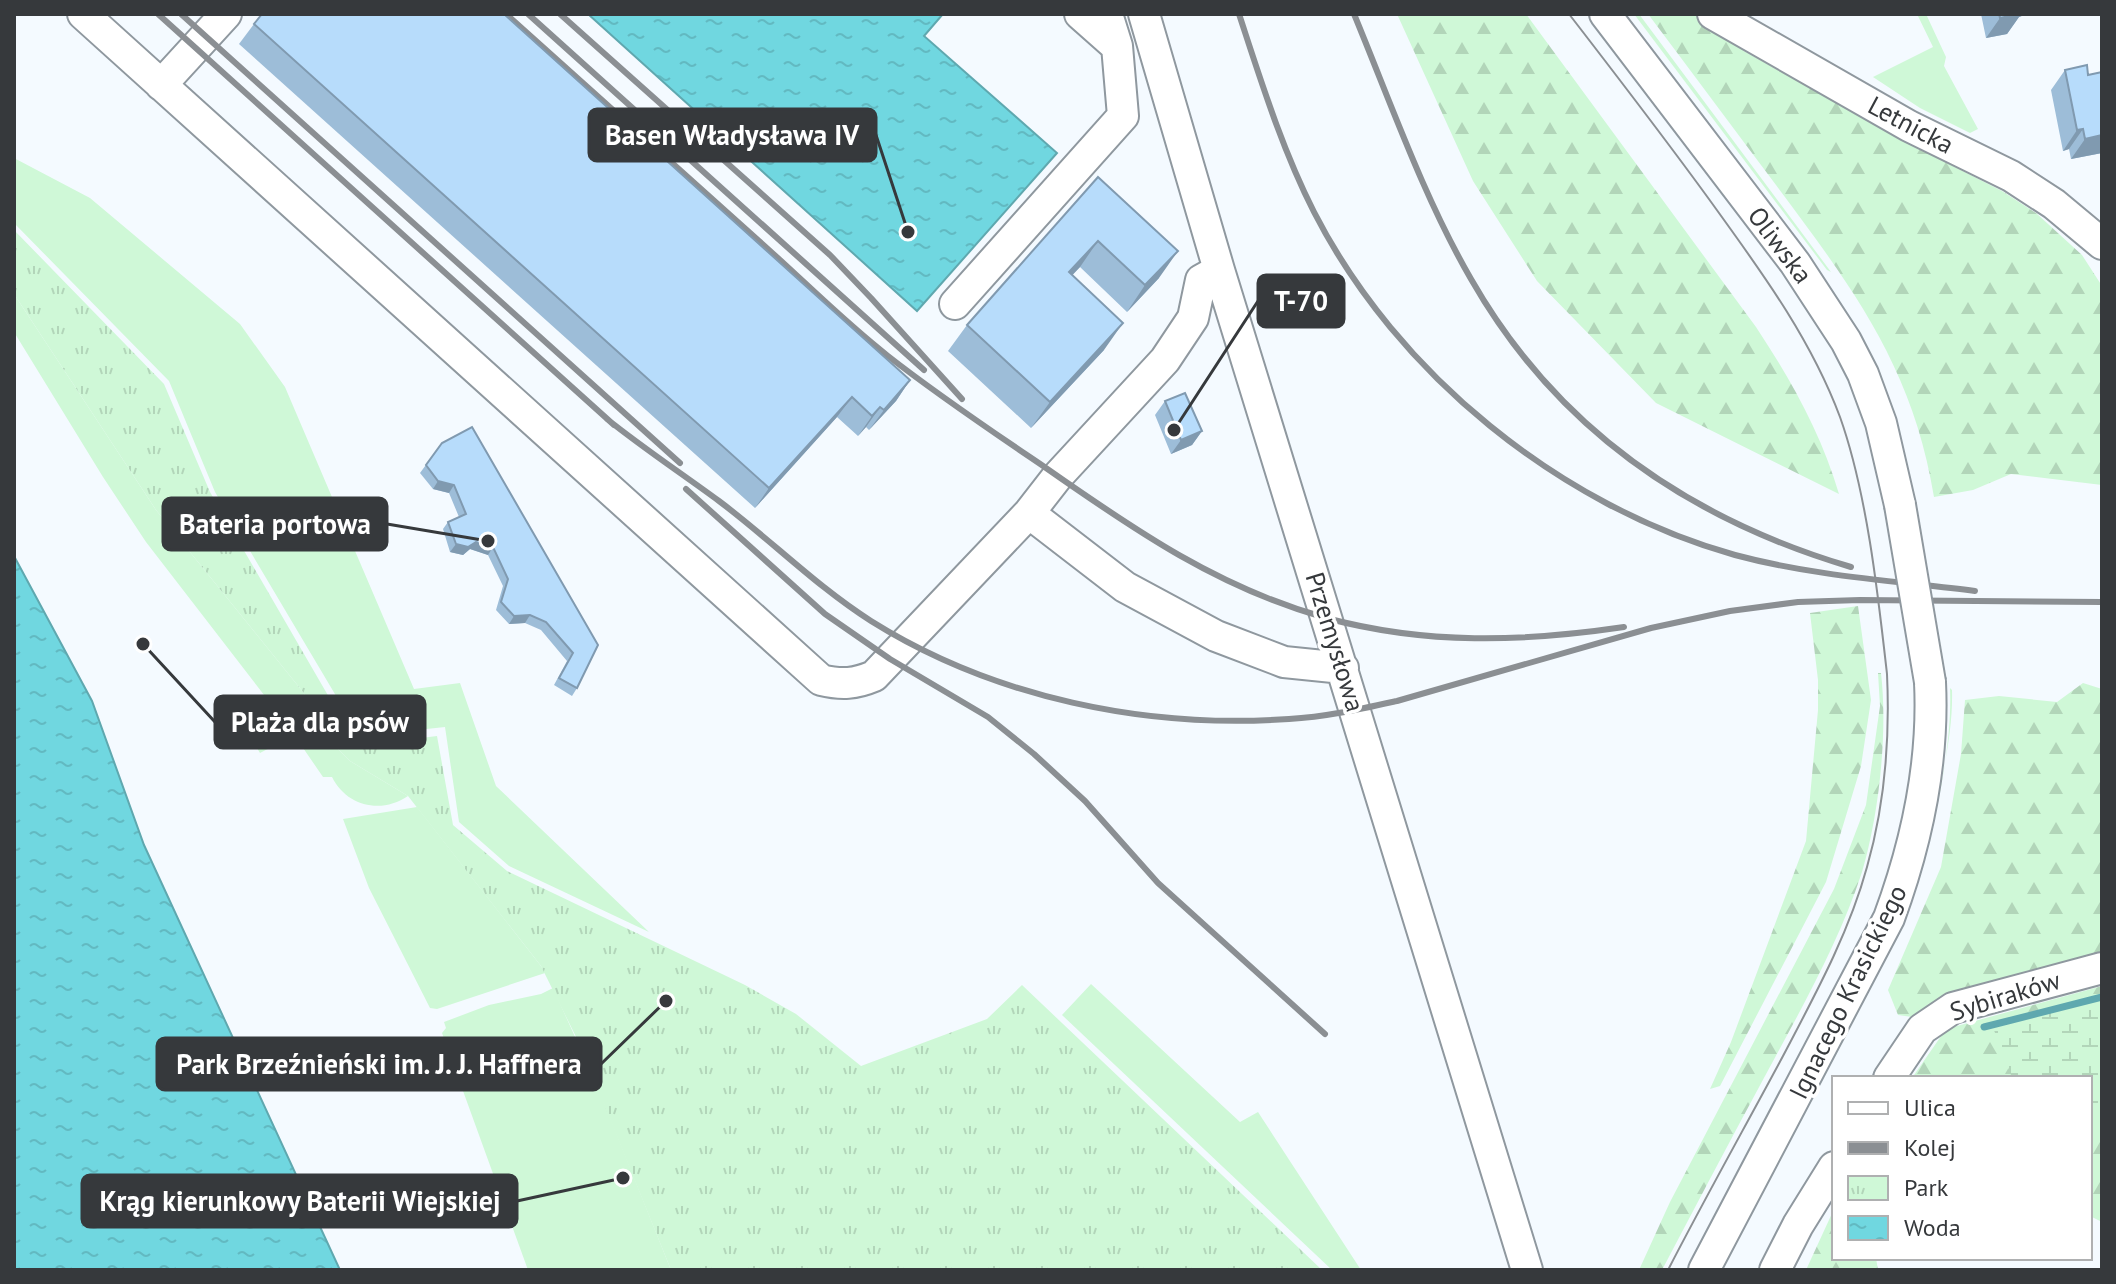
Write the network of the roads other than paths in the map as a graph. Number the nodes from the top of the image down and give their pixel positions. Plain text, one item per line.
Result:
1 (83, 14) edge
2 (226, 14) edge
3 (1080, 14) edge
4 (1107, 14) edge
5 (1605, 14) edge
6 (1713, 14) edge
7 (1148, 26) edge
8 (1117, 46) junction
9 (161, 85) junction
10 (2102, 244) edge
11 (1219, 270) junction
12 (955, 304) dead end
13 (1900, 505) joint
14 (1029, 513) junction
15 (1343, 668) junction
16 (2102, 968) edge
17 (1890, 1076) edge
18 (1832, 1170) edge
19 (1527, 1270) edge
20 (1704, 1270) edge
21 (1775, 1270) edge

1 - 9 street
2 - 9 street
3 - 8 street
4 - 8 street
5 - 13 street, Oliwska
6 - 10 street, Letnicka
7 - 8 street
7 - 11 street, Przemysłowa
8 - 12 street
9 - 14 street
11 - 14 street
11 - 15 street, Przemysłowa
13 - 20 street, Ignacego Krasickiego, bridge
14 - 15 street
15 - 19 street, Przemysłowa
16 - 17 street, Sybiraków
18 - 21 street

